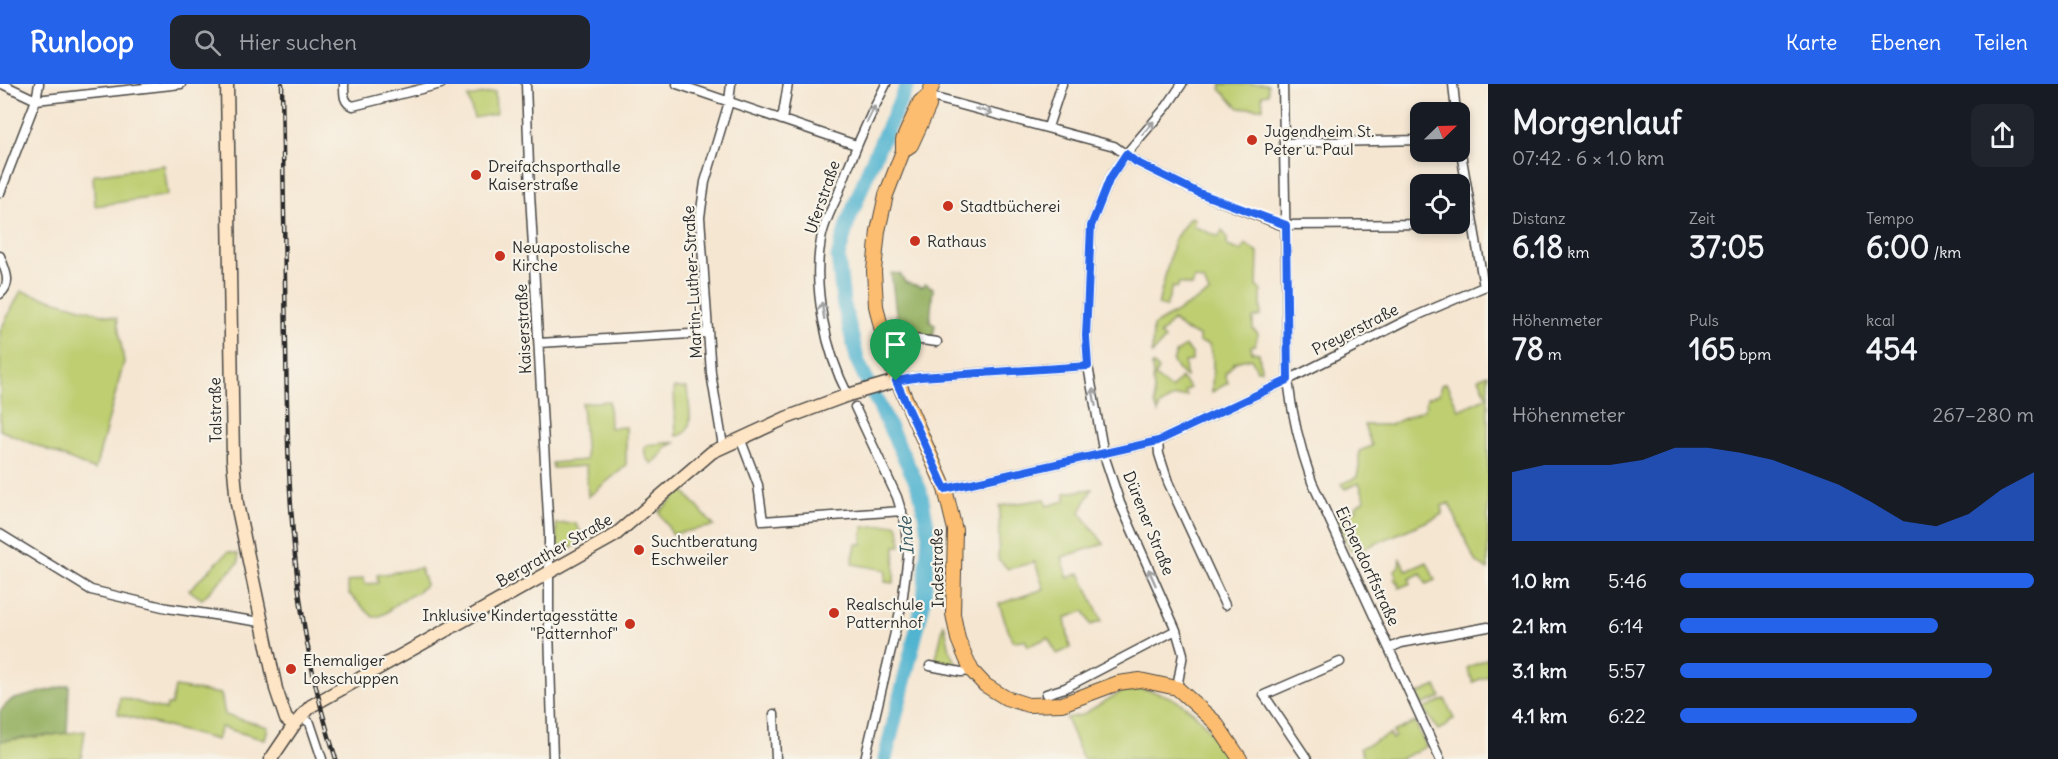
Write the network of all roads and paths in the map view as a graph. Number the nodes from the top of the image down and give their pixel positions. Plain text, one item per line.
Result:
1 (2, 84) edge
2 (39, 84) edge
3 (181, 84) edge
4 (227, 84) edge
5 (344, 84) edge
6 (441, 84) edge
7 (526, 84) edge
8 (677, 84) edge
9 (731, 84) edge
10 (788, 84) edge
11 (886, 84) edge
12 (1062, 84) edge
13 (1182, 84) edge
14 (1283, 84) edge
15 (1453, 84) edge
16 (931, 90) edge
17 (36, 100) junction
18 (729, 102) junction
19 (1455, 102) edge
20 (782, 120) junction
21 (1048, 127) junction
22 (1410, 140) edge
23 (1284, 144) junction
24 (856, 145) junction
25 (1126, 154) junction
26 (1462, 162) edge
27 (0, 193) edge
28 (1472, 222) joint
29 (1410, 224) edge
30 (1286, 225) junction
31 (0, 256) edge
32 (1486, 286) edge
33 (0, 294) edge
34 (707, 333) junction
35 (882, 335) junction
36 (539, 342) junction
37 (937, 342) dead end
38 (1088, 366) junction
39 (1288, 380) junction
40 (891, 382) junction
41 (853, 393) junction
42 (855, 407) dead end
43 (740, 438) junction
44 (1158, 441) junction
45 (723, 446) junction
46 (1104, 455) junction
47 (945, 489) junction
48 (902, 511) junction
49 (0, 534) edge
50 (549, 573) junction
51 (1225, 605) dead end
52 (261, 622) junction
53 (1488, 627) edge
54 (1176, 630) junction
55 (1390, 648) junction
56 (1340, 662) dead end
57 (930, 666) dead end
58 (972, 671) junction
59 (1177, 688) junction
60 (1046, 694) dead end
61 (774, 714) dead end
62 (297, 721) junction
63 (271, 759) edge
64 (322, 759) edge
65 (553, 759) edge
66 (776, 759) edge
67 (865, 759) edge
68 (1240, 759) edge
69 (1306, 759) edge
70 (1440, 759) edge

1 - 17 street
2 - 17 street
3 - 17 street
4 - 52 main road, Talstraße
5 - 6 street
7 - 36 street, Kaiserstraße
8 - 18 street
9 - 18 street, Martin-Luther-Straße
10 - 20 street
24 -> 11 street, Uferstraße
12 - 21 street
25 -> 13 street, Dürener Straße
14 - 23 street, Eichendorffstraße
15 - 19 street
16 -> 21 street
16 - 35 main road, Indestraße
17 - 27 street
18 - 20 street
18 - 34 street, Martin-Luther-Straße
20 - 24 street
21 - 25 street
22 - 23 street
23 - 30 street, Eichendorffstraße
41 -> 24 street, Uferstraße
25 - 30 street
25 - 38 street, Dürener Straße
26 - 28 street
28 - 32 street
29 - 30 street
30 - 39 street, Eichendorffstraße
31 - 33 street
32 - 39 street, Preyerstraße
34 - 36 street
34 - 45 street, Martin-Luther-Straße
35 - 37 street
35 - 40 main road, Indestraße
36 - 50 street, Kaiserstraße
38 - 40 street
46 -> 38 street, Dürener Straße
39 - 44 street, Preyerstraße
39 - 55 street, Eichendorffstraße
40 - 41 main road, Bergrather Straße
40 - 47 main road, Indestraße
41 - 43 main road, Bergrather Straße
42 - 48 street
43 - 45 main road, Bergrather Straße
43 - 48 street
44 - 46 street, Preyerstraße
44 - 51 street
45 - 50 main road, Bergrather Straße
46 - 47 street, Preyerstraße
54 -> 46 street, Dürener Straße
47 - 58 main road, Indestraße
48 - 67 street
49 - 52 street
50 - 62 main road, Bergrather Straße
50 - 65 street, Kaiserstraße
52 - 62 main road, Talstraße
53 - 55 street
54 - 59 street, Dürener Straße
54 - 60 street
55 - 70 street, Eichendorffstraße
56 - 69 street
57 - 58 street
58 - 59 main road, Indestraße
59 - 68 main road
61 - 66 street
62 - 63 main road, Bergrather Straße
62 - 64 street

